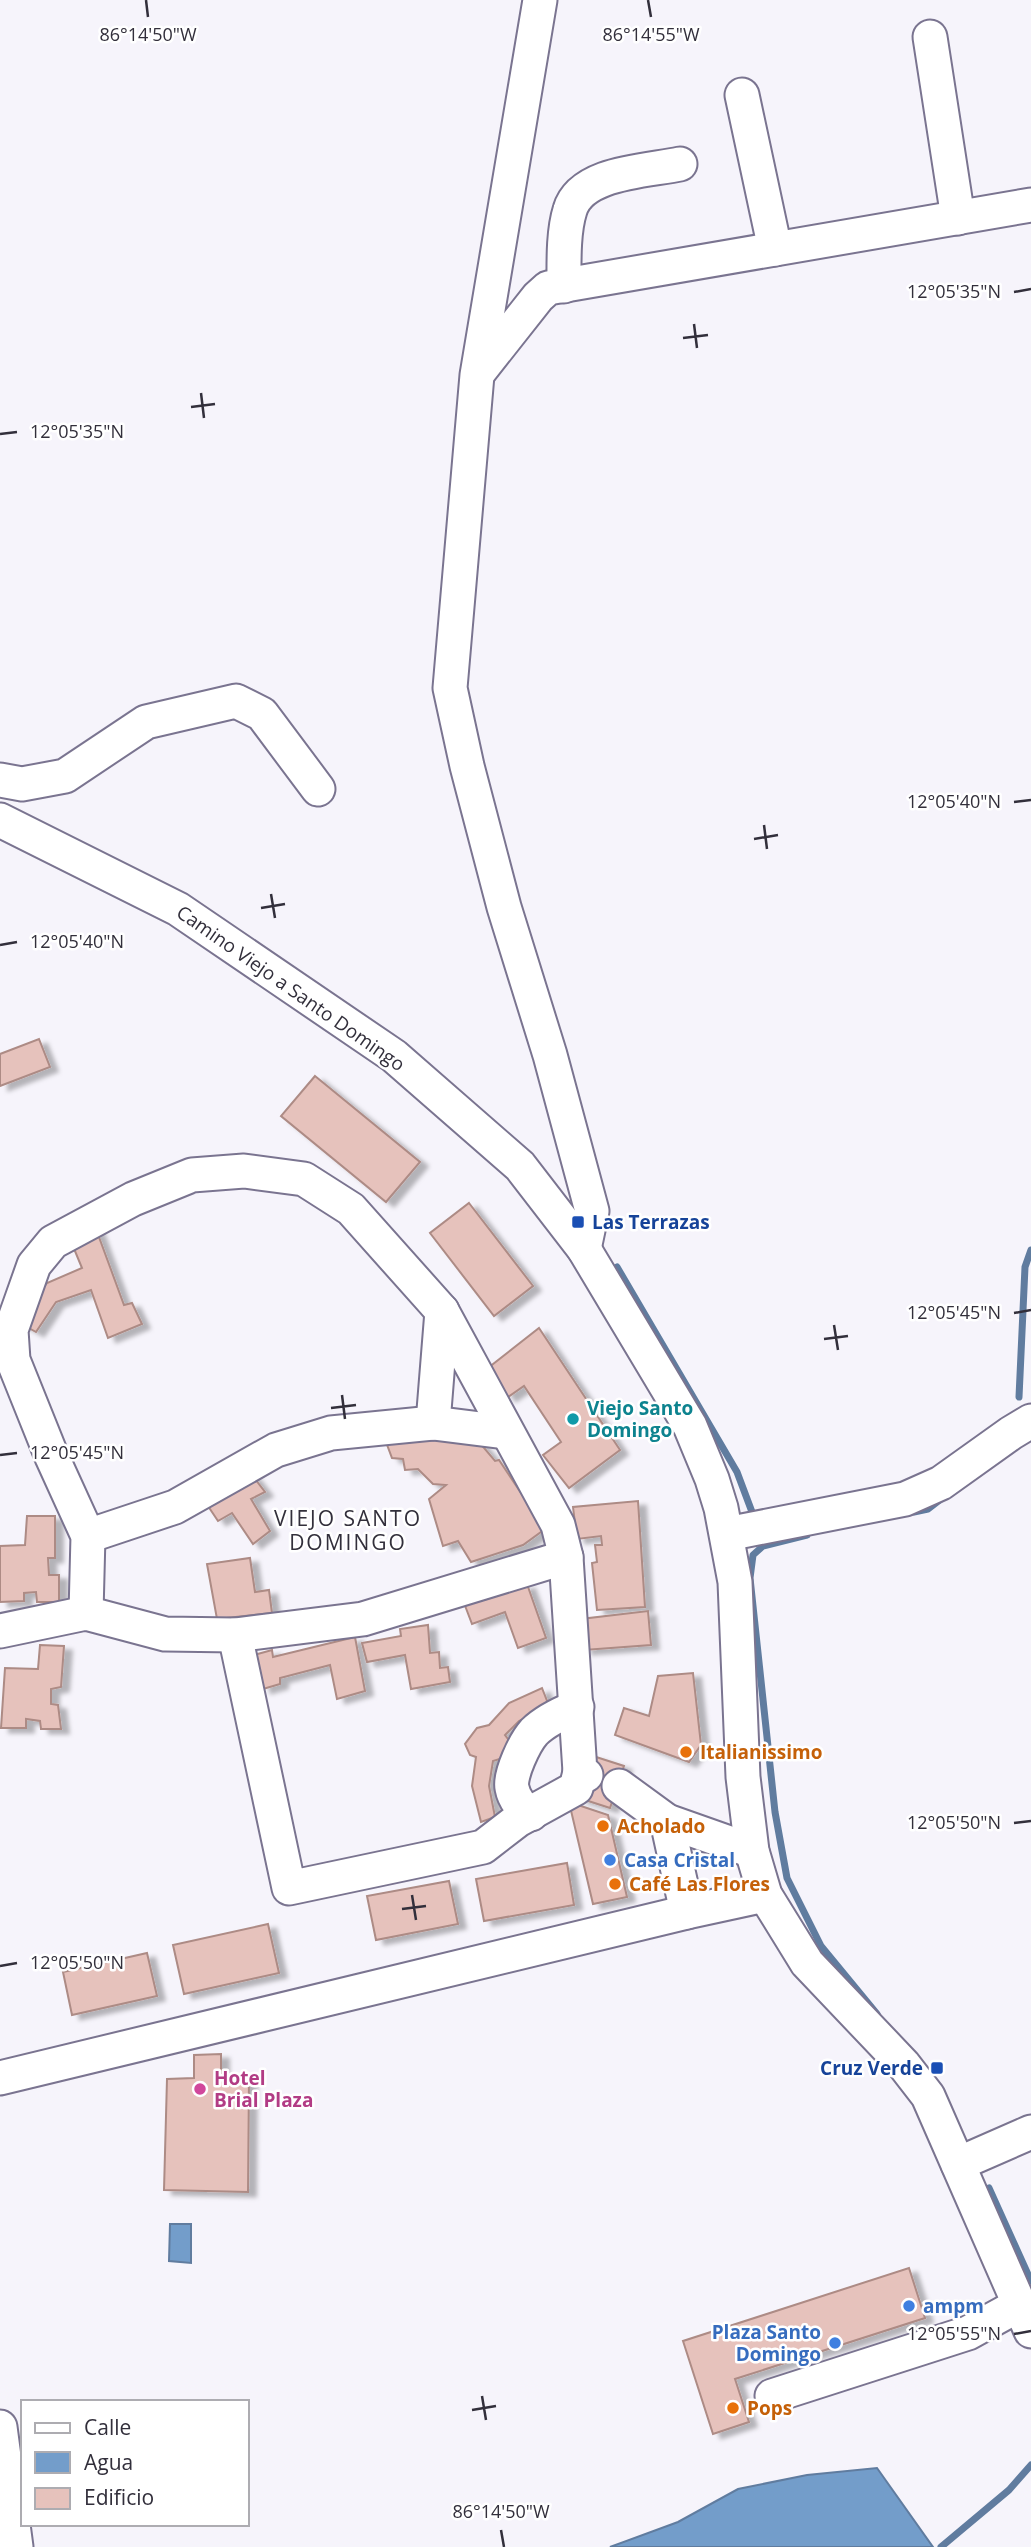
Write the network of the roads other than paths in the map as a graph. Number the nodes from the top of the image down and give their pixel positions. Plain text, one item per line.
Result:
1 (540, 0) edge
2 (930, 37) dead end
3 (742, 95) dead end
4 (680, 164) dead end
5 (1031, 205) edge
6 (958, 218) junction
7 (775, 249) junction
8 (564, 286) junction
9 (477, 375) junction
10 (0, 779) edge
11 (318, 789) dead end
12 (0, 820) edge
13 (584, 1249) junction
14 (442, 1311) junction
15 (1031, 1422) edge
16 (433, 1423) junction
17 (505, 1432) junction
18 (727, 1534) junction
19 (88, 1535) junction
20 (566, 1557) junction
21 (86, 1613) junction
22 (0, 1631) edge
23 (235, 1636) junction
24 (577, 1707) junction
25 (619, 1786) dead end
26 (531, 1814) junction
27 (667, 1821) junction
28 (752, 1851) junction
29 (765, 1895) junction
30 (687, 1912) junction
31 (0, 2078) edge
32 (1031, 2132) edge
33 (958, 2164) junction
34 (1025, 2318) edge
35 (772, 2396) dead end
36 (0, 2427) edge
37 (16, 2547) edge

1 - 9 street
2 - 6 street
3 - 7 street
4 - 8 street
5 - 6 street
6 - 7 street
7 - 8 street
8 - 9 street
9 - 13 street
10 - 11 street
12 - 13 street, Camino Viejo a Santo Domingo
13 - 18 street, Camino Viejo a Santo Domingo
14 - 16 street
14 - 17 street
14 - 19 street
15 - 18 street
16 - 17 street
16 - 19 street
17 - 20 street
18 - 28 street, Camino Viejo a Santo Domingo
19 - 21 street
20 - 23 street
20 - 24 street
21 - 22 street
21 - 23 street
23 - 26 street
24 - 26 street
24 - 26 street
25 - 27 street
27 - 28 street
27 - 30 street
28 - 29 street, Camino Viejo a Santo Domingo
29 - 30 street
29 - 33 street, Camino Viejo a Santo Domingo
30 - 31 street
32 - 33 street
33 - 34 street, Camino Viejo a Santo Domingo
34 - 35 street
36 - 37 street

